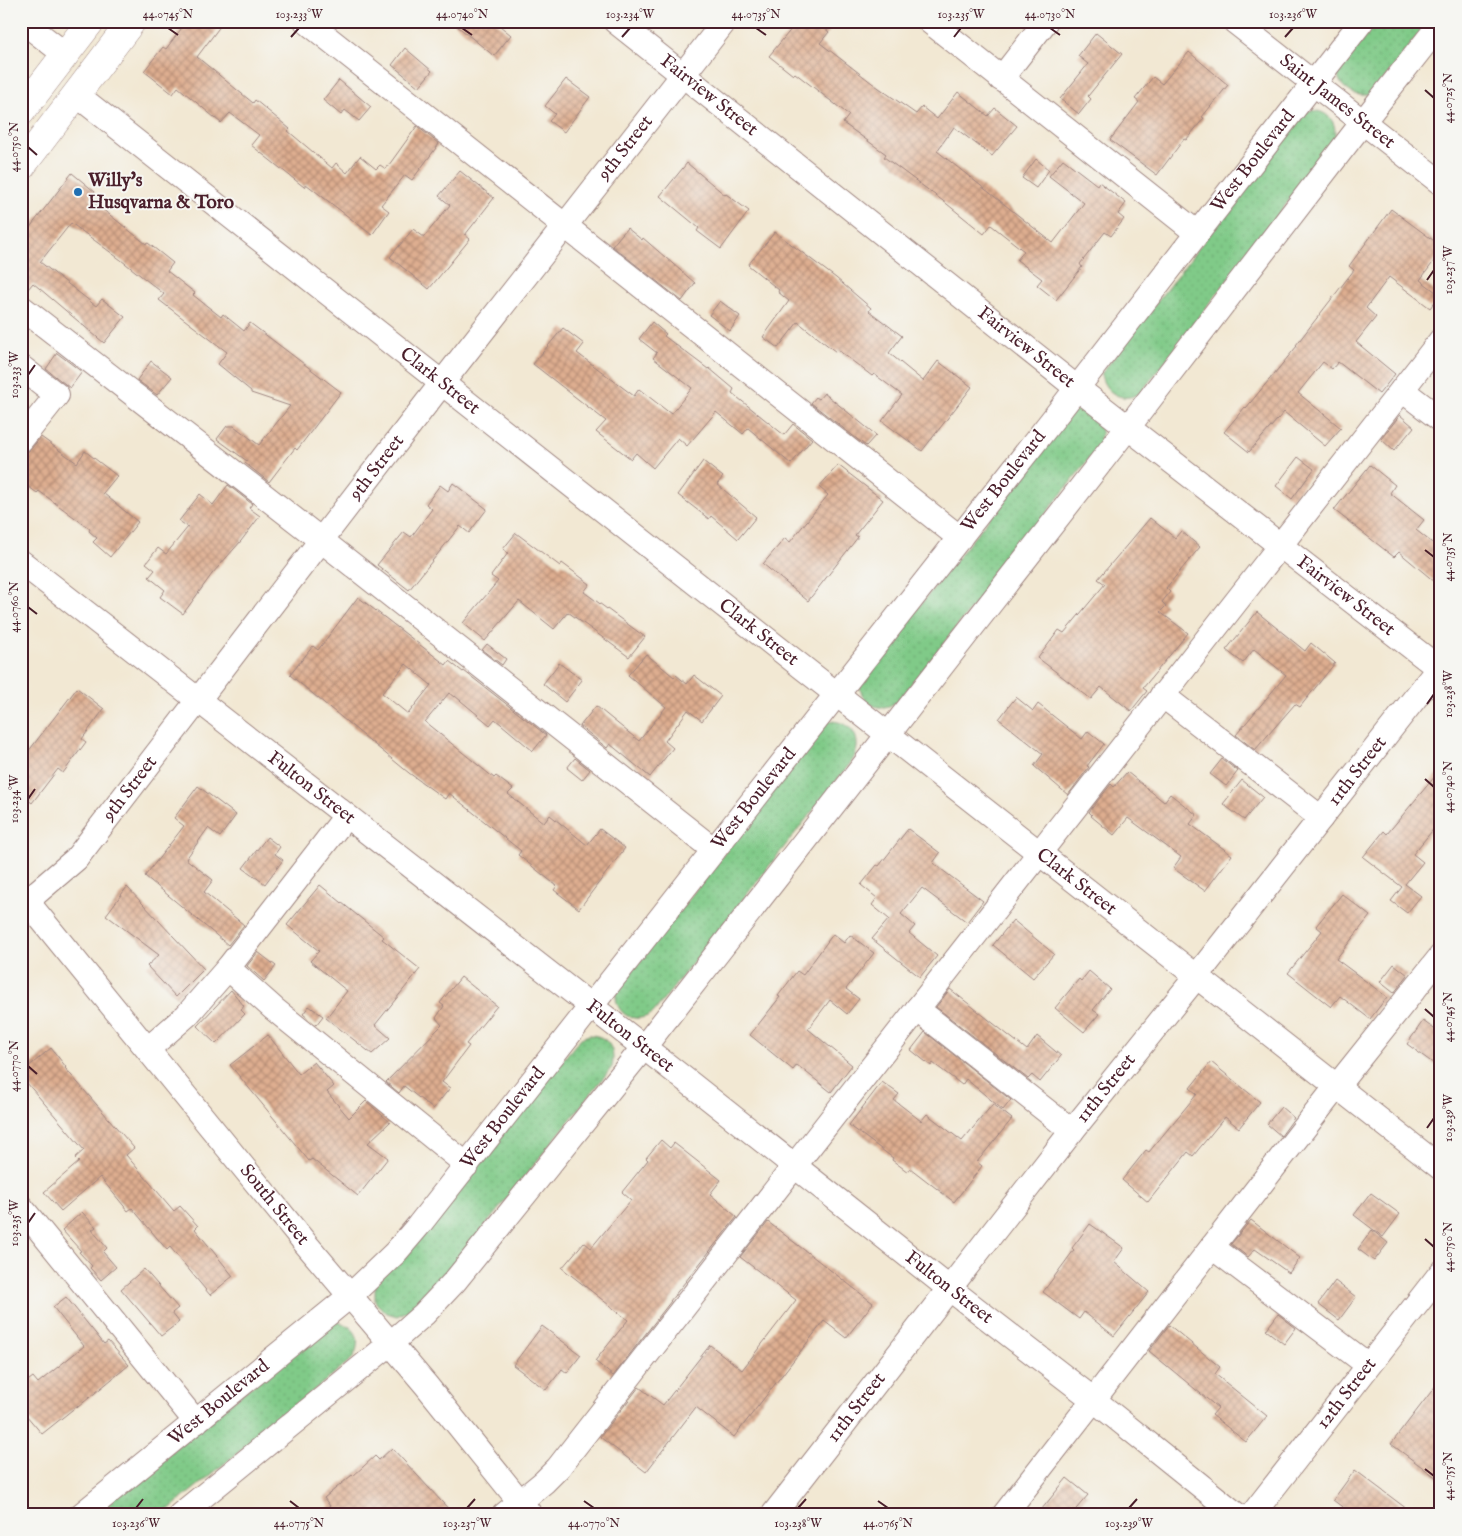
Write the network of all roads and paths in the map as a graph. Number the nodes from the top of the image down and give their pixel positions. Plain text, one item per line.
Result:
1 (22, 21) edge
2 (92, 21) edge
3 (132, 21) edge
4 (306, 21) edge
5 (615, 21) edge
6 (725, 21) edge
7 (928, 21) edge
8 (1046, 21) edge
9 (1234, 21) edge
10 (1362, 21) edge
11 (1441, 23) edge
12 (66, 55) junction
13 (683, 75) junction
14 (1001, 78) junction
15 (1313, 83) junction
16 (76, 95) junction
17 (21, 112) edge
18 (1363, 122) junction
19 (21, 167) edge
20 (1441, 183) edge
21 (564, 225) junction
22 (1197, 233) junction
23 (21, 307) edge
24 (1441, 340) edge
25 (21, 367) edge
26 (442, 383) junction
27 (1078, 388) junction
28 (1402, 390) junction
29 (1441, 420) edge
30 (1128, 426) junction
31 (21, 440) edge
32 (960, 538) junction
33 (321, 540) junction
34 (1281, 546) junction
35 (21, 562) edge
36 (1440, 668) edge
37 (837, 694) junction
38 (1162, 695) junction
39 (198, 700) junction
40 (887, 734) junction
41 (346, 816) junction
42 (1321, 818) junction
43 (714, 850) junction
44 (1039, 853) junction
45 (23, 901) edge
46 (1441, 956) edge
47 (228, 968) junction
48 (1196, 977) junction
49 (591, 1008) junction
50 (917, 1009) junction
51 (644, 1047) junction
52 (148, 1050) junction
53 (1337, 1086) junction
54 (1072, 1131) junction
55 (467, 1165) junction
56 (795, 1167) junction
57 (1441, 1168) edge
58 (21, 1207) edge
59 (1212, 1247) junction
60 (1441, 1273) edge
61 (950, 1289) junction
62 (350, 1296) junction
63 (391, 1343) junction
64 (1368, 1365) junction
65 (1094, 1400) junction
66 (196, 1422) junction
67 (518, 1510) edge
68 (81, 1515) edge
69 (180, 1515) edge
70 (773, 1515) edge
71 (1004, 1515) edge
72 (1238, 1515) edge
73 (1252, 1515) edge

1 - 12 street
2 - 12 highway
3 - 16 highway
4 - 21 street
5 - 13 street, Fairview Street
6 - 13 street, 9th Street
7 - 14 street
8 - 14 street
9 - 15 street, Saint James Street
10 - 15 street, West Boulevard
11 - 18 street
12 - 17 highway
13 - 21 street, 9th Street
13 - 27 street, Fairview Street
14 - 22 street
15 - 18 street, Saint James Street
15 - 22 street, West Boulevard
16 - 19 highway
16 - 26 street, Clark Street
18 - 20 street, Saint James Street
18 - 30 street
21 - 26 street, 9th Street
21 - 32 street
22 - 27 street, West Boulevard
23 - 33 street
24 - 28 street
25 - 31 street
26 - 33 street, 9th Street
26 - 37 street, Clark Street
27 - 30 street, Fairview Street
27 - 32 street, West Boulevard
28 - 29 street
28 - 34 street
30 - 34 street, Fairview Street
30 - 40 street
32 - 37 street, West Boulevard
33 - 39 street, 9th Street
33 - 43 street
34 - 36 street, Fairview Street
34 - 38 street
35 - 39 street, Fulton Street
36 - 42 street, 11th Street
37 - 40 street, Clark Street
37 - 43 street, West Boulevard
38 - 42 street
38 - 44 street
39 - 41 street, Fulton Street
39 - 45 street, 9th Street
40 - 44 street, Clark Street
40 - 51 street
41 - 47 street
41 - 49 street, Fulton Street
42 - 48 street, 11th Street
43 - 49 street, West Boulevard
44 - 48 street, Clark Street
44 - 50 street
45 - 52 street, South Street
46 - 53 street
47 - 52 street
47 - 55 street
48 - 53 street, Clark Street
48 - 54 street, 11th Street
49 - 51 street, Fulton Street
49 - 55 street, West Boulevard
50 - 54 street
50 - 56 street
51 - 56 street, Fulton Street
51 - 63 street
52 - 62 street, South Street
53 - 57 street, Clark Street
53 - 59 street
54 - 61 street, 11th Street
55 - 62 street, West Boulevard
56 - 61 street, Fulton Street
56 - 67 street
58 - 66 street
59 - 64 street
59 - 65 street
60 - 64 street, 12th Street
61 - 65 street, Fulton Street
61 - 70 street, 11th Street
62 - 63 street, South Street
62 - 66 street, West Boulevard
63 - 67 street, South Street
63 - 69 street
64 - 73 street, 12th Street
65 - 71 street
65 - 72 street, Fulton Street
66 - 68 street, West Boulevard

